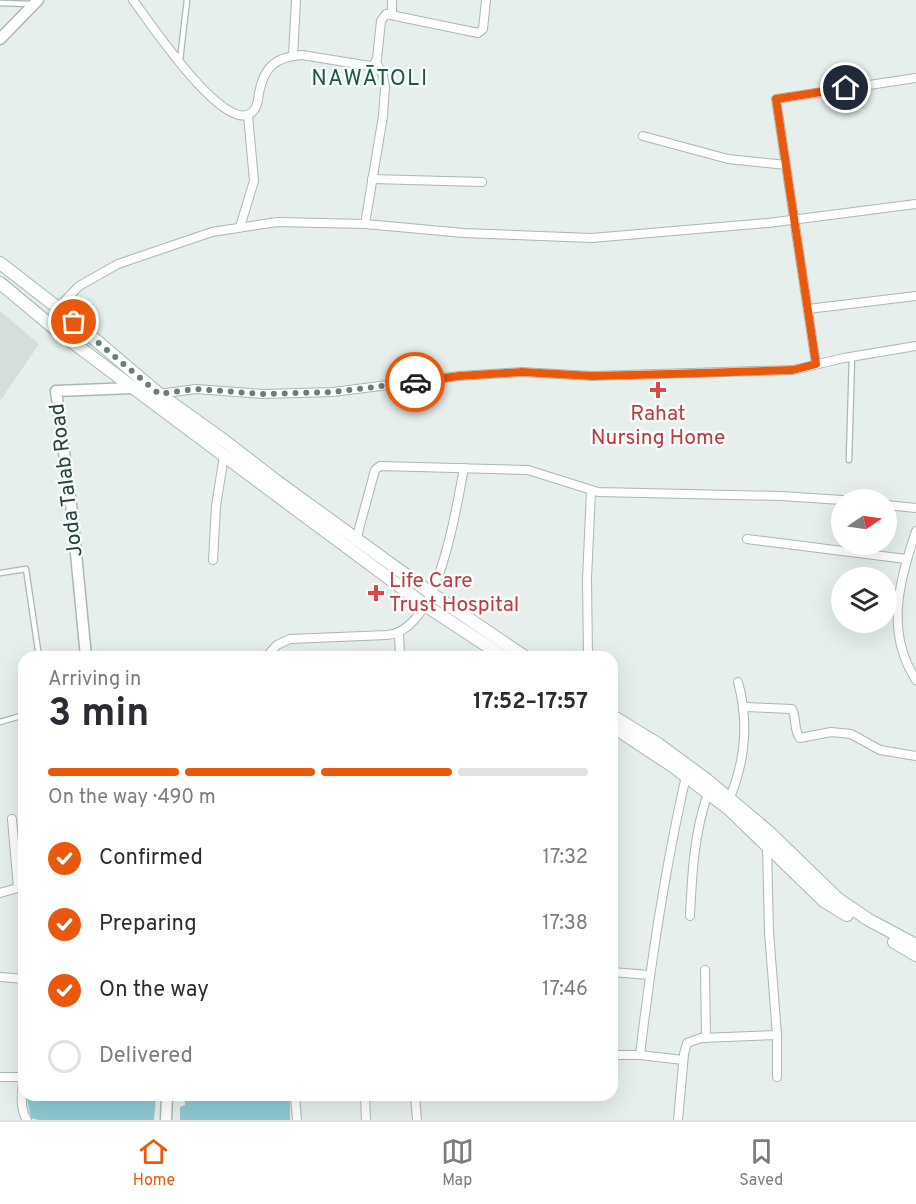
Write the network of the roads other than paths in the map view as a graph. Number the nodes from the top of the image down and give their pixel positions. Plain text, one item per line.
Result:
1 (134, 0) edge
2 (187, 0) edge
3 (296, 0) edge
4 (392, 0) edge
5 (486, 0) edge
6 (36, 2) edge
7 (0, 3) edge
8 (392, 14) junction
9 (0, 39) edge
10 (293, 56) junction
11 (179, 62) junction
12 (376, 62) junction
13 (916, 78) edge
14 (248, 115) junction
15 (642, 136) dead end
16 (786, 165) junction
17 (372, 179) junction
18 (482, 182) dead end
19 (916, 204) edge
20 (794, 219) junction
21 (364, 224) junction
22 (240, 227) junction
23 (0, 263) edge
24 (0, 283) edge
25 (916, 296) edge
26 (58, 308) junction
27 (808, 309) junction
28 (916, 346) edge
29 (852, 356) junction
30 (816, 364) junction
31 (138, 385) junction
32 (159, 394) junction
33 (224, 456) junction
34 (849, 460) dead end
35 (464, 468) junction
36 (591, 491) junction
37 (831, 499) edge
38 (897, 506) edge
39 (916, 508) edge
40 (916, 531) edge
41 (747, 539) dead end
42 (356, 540) junction
43 (906, 559) junction
44 (213, 560) dead end
45 (0, 573) edge
46 (428, 600) junction
47 (399, 633) junction
48 (38, 651) edge
49 (85, 651) edge
50 (272, 651) edge
51 (400, 651) edge
52 (496, 651) edge
53 (515, 651) edge
54 (588, 651) edge
55 (916, 680) edge
56 (738, 682) dead end
57 (744, 707) junction
58 (18, 717) edge
59 (618, 720) edge
60 (0, 722) edge
61 (618, 730) edge
62 (916, 756) edge
63 (686, 776) junction
64 (708, 793) junction
65 (729, 800) junction
66 (12, 819) dead end
67 (767, 846) junction
68 (18, 876) edge
69 (18, 888) edge
70 (0, 893) edge
71 (690, 916) dead end
72 (916, 945) edge
73 (916, 955) edge
74 (705, 970) dead end
75 (618, 972) edge
76 (649, 975) junction
77 (0, 977) edge
78 (18, 978) edge
79 (777, 1035) junction
80 (706, 1038) junction
81 (618, 1055) edge
82 (640, 1055) junction
83 (683, 1060) junction
84 (18, 1076) edge
85 (0, 1077) edge
86 (777, 1077) dead end
87 (22, 1101) edge
88 (167, 1101) edge
89 (295, 1101) edge
90 (365, 1101) edge
91 (415, 1101) edge
92 (27, 1120) edge
93 (166, 1120) edge
94 (297, 1120) edge
95 (366, 1120) edge
96 (417, 1120) edge
97 (678, 1120) edge

1 - 11 street
2 - 11 lane
3 - 10 street
4 - 8 street
5 - 8 street
6 - 7 lane
6 - 9 street
8 - 12 street
10 - 12 street
10 - 14 street
11 - 14 street
12 - 17 street
13 - 16 street
14 - 22 street
15 - 16 street
16 - 20 street
17 - 18 street
17 - 21 street
19 - 20 street
20 - 21 street
20 - 27 street
21 - 22 street
22 - 26 street
23 - 26 main road
24 - 31 main road
25 - 27 street
26 - 31 main road
27 - 30 street
28 - 29 street
29 - 30 street
29 - 34 lane
30 - 32 street
31 - 32 main road
31 - 33 main road
31 - 49 street, Joda Talab Road
32 - 42 main road
33 - 44 street
33 - 46 main road
35 - 36 street
35 - 42 street
35 - 46 street
36 - 37 street
36 - 54 street
38 - 39 street
40 - 43 street
41 - 43 street
42 - 46 main road
43 - 55 street
45 - 48 lane
46 - 47 street
46 - 52 main road
46 - 53 main road
47 - 50 street
47 - 51 street
56 - 57 street
57 - 62 street
57 - 65 street
58 - 60 lane
59 - 65 main road
61 - 63 main road
63 - 64 main road
63 - 76 street
64 - 67 main road
64 - 71 street
65 - 72 main road
66 - 68 street
67 - 73 main road
67 - 79 street
69 - 70 street
74 - 80 street
75 - 76 street
76 - 82 street
77 - 78 street
79 - 80 street
79 - 86 street
80 - 83 street
81 - 82 street
82 - 83 street
83 - 97 street
84 - 85 street
87 - 92 street
88 - 93 street
89 - 94 street
90 - 95 street
91 - 96 street

